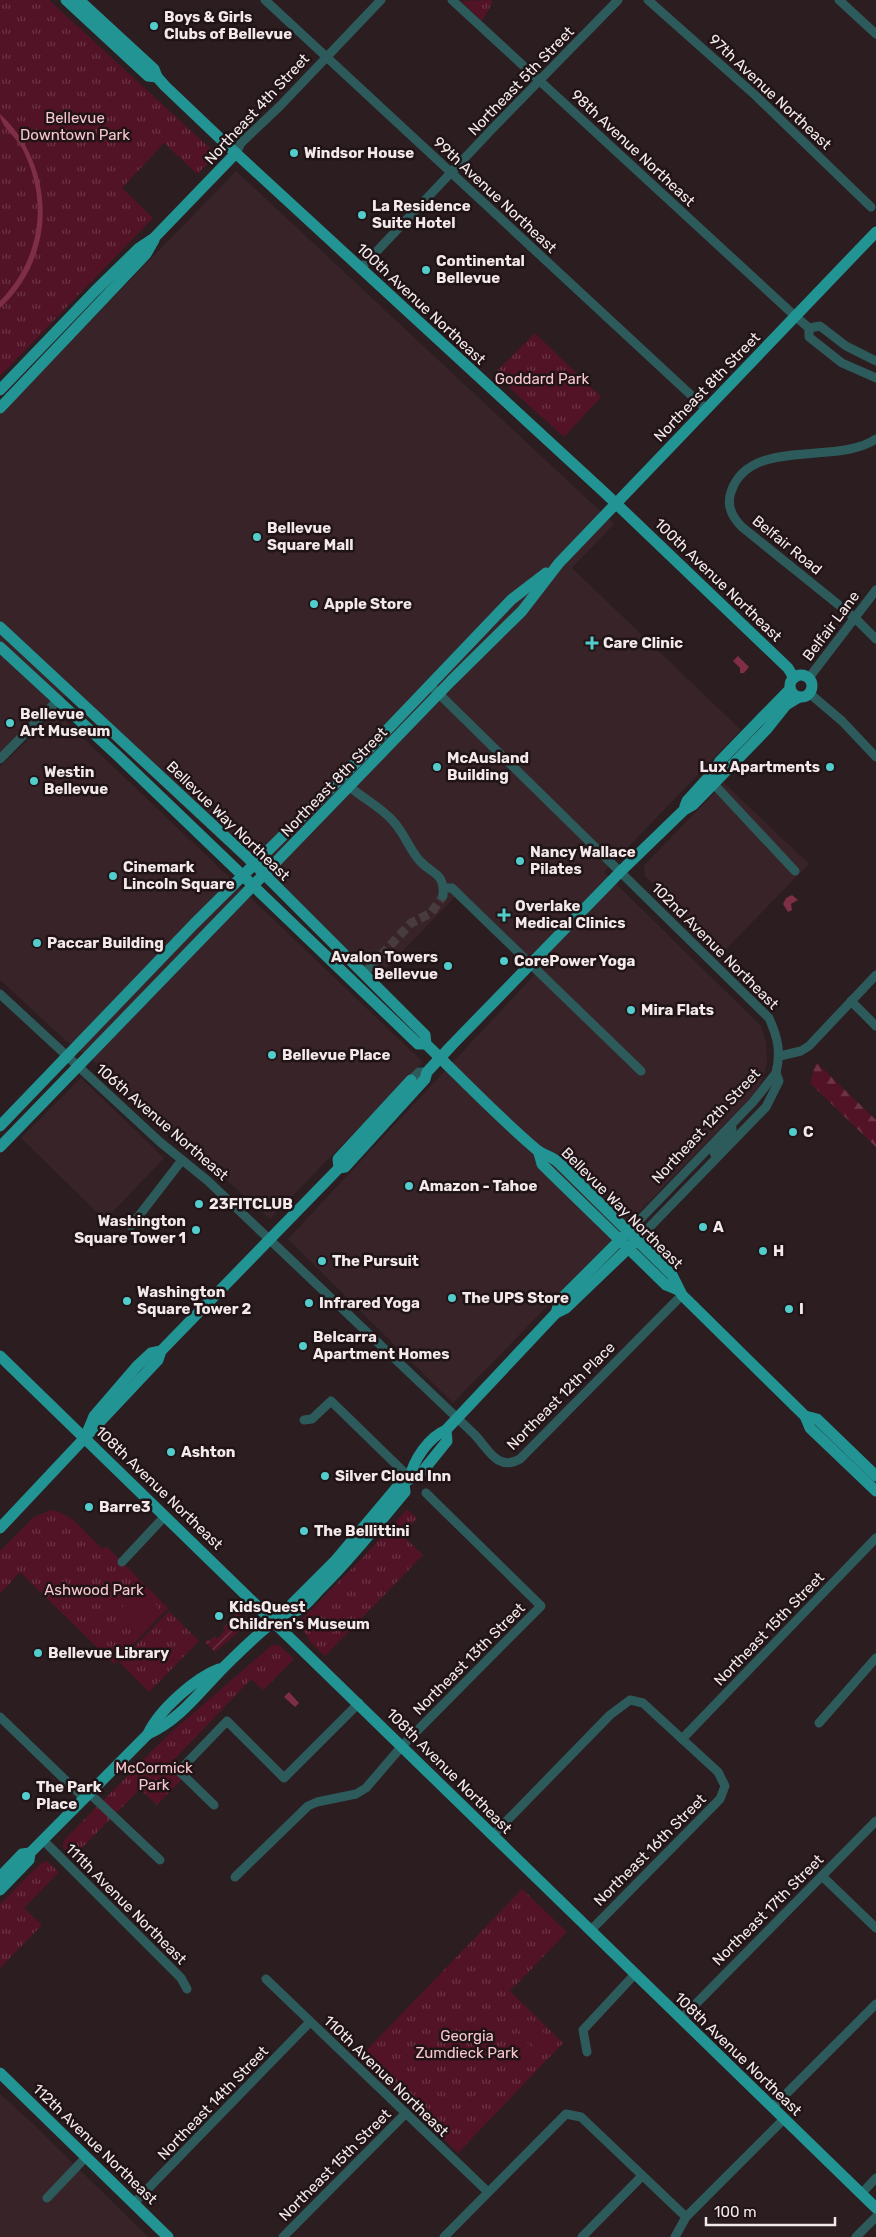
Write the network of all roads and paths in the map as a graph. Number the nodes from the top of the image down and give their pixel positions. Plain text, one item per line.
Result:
1 (66, 0) edge
2 (79, 0) edge
3 (265, 0) edge
4 (380, 0) edge
5 (452, 0) edge
6 (618, 0) edge
7 (648, 0) edge
8 (839, 0) edge
9 (876, 34) edge
10 (326, 57) junction
11 (157, 77) junction
12 (539, 80) junction
13 (236, 153) junction
14 (451, 173) junction
15 (871, 207) dead end
16 (876, 232) edge
17 (154, 238) junction
18 (361, 268) junction
19 (795, 316) junction
20 (809, 328) junction
21 (876, 362) edge
22 (876, 378) edge
23 (0, 390) edge
24 (0, 408) edge
25 (706, 410) junction
26 (876, 439) edge
27 (616, 504) junction
28 (559, 563) junction
29 (876, 590) edge
30 (500, 612) junction
31 (855, 618) junction
32 (0, 627) edge
33 (876, 639) edge
34 (0, 648) edge
35 (465, 667) junction
36 (808, 679) joint
37 (430, 685) junction
38 (798, 689) junction
39 (439, 694) junction
40 (58, 700) junction
41 (111, 750) junction
42 (876, 757) edge
43 (0, 759) edge
44 (154, 771) junction
45 (711, 781) junction
46 (350, 787) junction
47 (255, 866) junction
48 (620, 871) junction
49 (794, 871) dead end
50 (264, 876) junction
51 (243, 877) junction
52 (254, 886) junction
53 (372, 964) tunnel mouth
54 (531, 964) junction
55 (364, 974) junction
56 (876, 975) edge
57 (0, 994) edge
58 (851, 1001) junction
59 (876, 1026) edge
60 (426, 1044) junction
61 (67, 1056) junction
62 (780, 1056) junction
63 (440, 1058) junction
64 (78, 1067) junction
65 (641, 1071) dead end
66 (427, 1072) junction
67 (776, 1073) junction
68 (411, 1080) joint
69 (733, 1123) junction
70 (0, 1126) edge
71 (0, 1147) edge
72 (182, 1160) junction
73 (708, 1167) junction
74 (339, 1168) junction
75 (132, 1226) dead end
76 (270, 1240) junction
77 (628, 1240) junction
78 (680, 1292) junction
79 (0, 1356) edge
80 (805, 1416) junction
81 (455, 1418) junction
82 (304, 1420) dead end
83 (85, 1437) junction
84 (876, 1476) edge
85 (407, 1481) junction
86 (876, 1491) edge
87 (426, 1493) dead end
88 (165, 1516) junction
89 (0, 1528) edge
90 (876, 1538) edge
91 (122, 1562) dead end
92 (276, 1622) junction
93 (876, 1658) edge
94 (359, 1703) junction
95 (0, 1717) edge
96 (819, 1723) dead end
97 (682, 1738) junction
98 (402, 1746) junction
99 (87, 1795) junction
100 (214, 1805) dead end
101 (876, 1821) edge
102 (493, 1835) junction
103 (43, 1840) junction
104 (30, 1853) junction
105 (160, 1860) dead end
106 (822, 1876) junction
107 (0, 1877) edge
108 (235, 1877) dead end
109 (0, 1890) edge
110 (876, 1928) edge
111 (590, 1930) junction
112 (635, 1974) junction
113 (266, 1980) dead end
114 (187, 1990) dead end
115 (876, 2004) edge
116 (681, 2019) junction
117 (310, 2022) junction
118 (587, 2052) dead end
119 (0, 2073) edge
120 (772, 2108) junction
121 (406, 2113) junction
122 (784, 2119) junction
123 (86, 2157) junction
124 (642, 2176) junction
125 (876, 2178) edge
126 (488, 2192) junction
127 (861, 2194) junction
128 (47, 2198) dead end
129 (134, 2204) junction
130 (876, 2208) edge
131 (876, 2217) edge
132 (686, 2218) junction
133 (168, 2237) edge
134 (283, 2237) edge
135 (444, 2237) edge
136 (582, 2237) edge
137 (675, 2237) edge
138 (856, 2237) edge

1 - 11 main road, 100th Avenue Northeast
2 - 11 main road, 100th Avenue Northeast
3 - 10 street, 99th Avenue Northeast
4 - 10 street, Northeast 4th Street
5 - 12 street, 98th Avenue Northeast
6 - 12 street, Northeast 5th Street
7 - 15 street, 97th Avenue Northeast
8 - 9 street
10 - 13 street, Northeast 4th Street
10 - 14 street, 99th Avenue Northeast
11 - 13 main road, 100th Avenue Northeast
12 - 14 street, Northeast 5th Street
12 - 19 street, 98th Avenue Northeast
13 - 17 main road, Northeast 4th Street
13 - 18 main road, 100th Avenue Northeast
14 - 18 street, Northeast 5th Street
14 - 25 street, 99th Avenue Northeast
16 - 19 main road, Northeast 8th Street
17 - 23 main road, Northeast 4th Street
17 - 24 main road, Northeast 4th Street
18 - 27 main road, 100th Avenue Northeast
19 - 20 street, 98th Avenue Northeast
19 - 25 main road, Northeast 8th Street
20 - 21 street
20 - 22 street
25 - 27 main road, Northeast 8th Street
26 - 31 street, Belfair Road
27 - 28 main road, Northeast 8th Street
27 - 38 main road, 100th Avenue Northeast
28 - 30 main road, Northeast 8th Street
28 - 35 main road, Northeast 8th Street
29 - 31 street, Belfair Lane
30 - 35 main road
30 - 37 main road, Northeast 8th Street
31 - 33 street, Belfair Road
31 - 36 street, Belfair Lane
32 - 44 main road, Bellevue Way Northeast
34 - 40 main road, Bellevue Way Northeast
35 - 39 main road, Northeast 8th Street
36 - 38 main road
37 - 39 street, 102nd Avenue Northeast
37 - 47 main road, Northeast 8th Street
38 - 42 street, 100th Avenue Northeast
38 - 45 main road
39 - 46 main road, Northeast 8th Street
39 - 48 street, 102nd Avenue Northeast
40 - 41 main road, Bellevue Way Northeast
40 - 43 street
41 - 44 main road
41 - 51 main road, Bellevue Way Northeast
44 - 47 main road, Bellevue Way Northeast
45 - 48 main road
45 - 49 street
46 - 50 main road, Northeast 8th Street
46 - 54 street
47 - 50 main road, Bellevue Way Northeast
47 - 51 main road, Northeast 8th Street
48 - 54 main road
48 - 62 street, 102nd Avenue Northeast
50 - 52 main road, Northeast 8th Street
50 - 55 main road, Bellevue Way Northeast
51 - 52 main road, Bellevue Way Northeast
51 - 61 main road, Northeast 8th Street
52 - 60 main road, Bellevue Way Northeast
52 - 64 main road, Northeast 8th Street
53 - 55 street
54 - 63 main road
54 - 65 street
55 - 60 main road, Bellevue Way Northeast
56 - 58 street
57 - 61 street, 106th Avenue Northeast
58 - 59 street
58 - 62 street
60 - 63 main road, Bellevue Way Northeast
61 - 64 street, 106th Avenue Northeast
61 - 70 main road, Northeast 8th Street
62 - 67 street, 102nd Avenue Northeast
63 - 66 main road
63 - 77 main road, Bellevue Way Northeast
64 - 71 main road, Northeast 8th Street
64 - 72 street, 106th Avenue Northeast
66 - 68 street
66 - 74 main road
67 - 69 street, Northeast 12th Street
67 - 73 street, Northeast 12th Street
68 - 74 main road
69 - 73 street
69 - 77 street, Northeast 12th Street
72 - 75 street
72 - 76 street, 106th Avenue Northeast
73 - 77 street, Northeast 12th Street
74 - 76 main road
76 - 81 street, 106th Avenue Northeast
76 - 83 main road
77 - 78 main road, Bellevue Way Northeast
77 - 81 main road, Northeast 12th Street
78 - 80 main road, Bellevue Way Northeast
78 - 81 street, Northeast 12th Place
79 - 83 main road, 108th Avenue Northeast
80 - 84 main road, Bellevue Way Northeast
80 - 86 main road, Bellevue Way Northeast
81 - 85 main road, Northeast 12th Street
82 - 85 street
83 - 88 main road, 108th Avenue Northeast
83 - 89 main road
85 - 92 main road, Northeast 12th Street
87 - 98 street, Northeast 13th Street
88 - 91 street
88 - 92 main road, 108th Avenue Northeast
90 - 97 street, Northeast 15th Street
92 - 94 main road, 108th Avenue Northeast
92 - 99 main road, Northeast 12th Street
93 - 96 street
94 - 98 main road, 108th Avenue Northeast
94 - 100 street
95 - 99 street
97 - 102 street
97 - 111 street, Northeast 16th Street
98 - 102 main road, 108th Avenue Northeast
98 - 108 street, Northeast 13th Street
99 - 103 main road, Northeast 12th Street
99 - 105 street
101 - 106 street, Northeast 17th Street
102 - 111 main road, 108th Avenue Northeast
103 - 104 main road, Northeast 12th Street
103 - 114 street, 111th Avenue Northeast
104 - 107 main road, Northeast 12th Street
104 - 109 main road, Northeast 12th Street
106 - 110 street
106 - 116 street, Northeast 17th Street
111 - 112 main road, 108th Avenue Northeast
112 - 116 main road, 108th Avenue Northeast
112 - 118 street
113 - 117 street, 110th Avenue Northeast
115 - 120 street
116 - 120 main road, 108th Avenue Northeast
117 - 121 street, 110th Avenue Northeast
117 - 129 street, Northeast 14th Street
119 - 123 main road, 112th Avenue Northeast
120 - 122 main road, 108th Avenue Northeast
121 - 126 street, 110th Avenue Northeast
121 - 134 street, Northeast 15th Street
122 - 127 main road, 108th Avenue Northeast
122 - 132 street
123 - 128 street
123 - 129 main road, 112th Avenue Northeast
124 - 126 street
124 - 132 street
124 - 136 street
125 - 127 street
126 - 135 street
127 - 130 main road, 108th Avenue Northeast
129 - 133 main road, 112th Avenue Northeast
131 - 138 street
132 - 137 street

